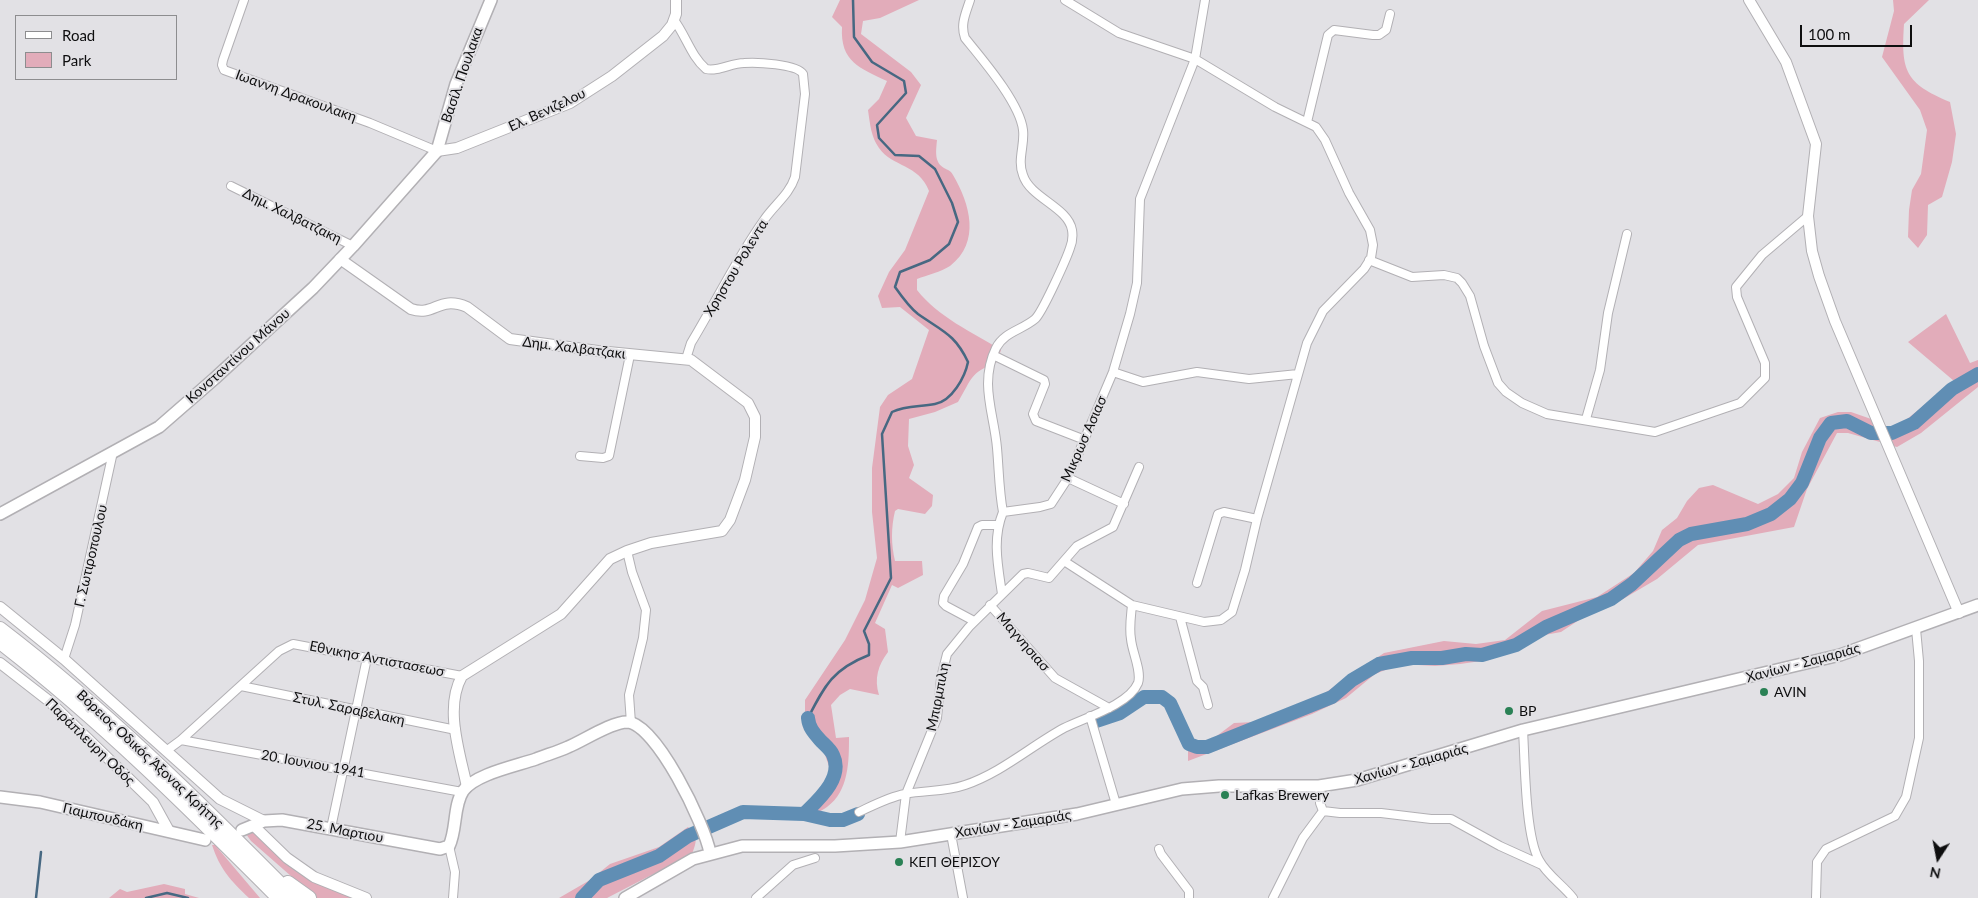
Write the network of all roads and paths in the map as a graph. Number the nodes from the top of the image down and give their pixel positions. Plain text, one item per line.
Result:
1 (244, 0) edge
2 (491, 0) edge
3 (676, 0) edge
4 (970, 0) edge
5 (1065, 0) edge
6 (1205, 0) edge
7 (1749, 0) edge
8 (1390, 14) dead end
9 (674, 20) junction
10 (1195, 59) junction
11 (1307, 122) junction
12 (437, 151) junction
13 (231, 186) dead end
14 (1808, 216) junction
15 (1627, 234) dead end
16 (353, 246) junction
17 (340, 259) junction
18 (1369, 260) junction
19 (630, 355) junction
20 (993, 356) junction
21 (686, 358) junction
22 (1113, 372) junction
23 (1298, 374) junction
24 (1586, 419) junction
25 (1085, 440) junction
26 (113, 452) junction
27 (580, 456) dead end
28 (1139, 467) dead end
29 (1068, 478) junction
30 (1124, 504) junction
31 (1004, 512) junction
32 (0, 514) edge
33 (1257, 519) junction
34 (998, 525) junction
35 (627, 550) junction
36 (1064, 561) junction
37 (1197, 583) dead end
38 (1002, 594) junction
39 (990, 605) junction
40 (1132, 605) junction
41 (1978, 605) edge
42 (0, 608) edge
43 (1959, 613) junction
44 (1180, 617) junction
45 (974, 621) junction
46 (0, 628) edge
47 (1916, 629) junction
48 (0, 642) edge
49 (367, 658) junction
50 (64, 659) junction
51 (0, 663) edge
52 (462, 676) junction
53 (241, 686) junction
54 (1208, 705) dead end
55 (1110, 708) junction
56 (356, 711) junction
57 (1090, 716) junction
58 (631, 723) junction
59 (456, 730) junction
60 (1523, 730) junction
61 (181, 740) junction
62 (166, 751) junction
63 (344, 769) junction
64 (1318, 786) junction
65 (465, 789) junction
66 (906, 794) junction
67 (0, 797) edge
68 (1116, 804) junction
69 (1323, 811) junction
70 (860, 812) dead end
71 (259, 823) junction
72 (331, 828) junction
73 (242, 830) dead end
74 (169, 831) junction
75 (951, 834) junction
76 (205, 840) dead end
77 (900, 842) junction
78 (449, 846) junction
79 (1159, 848) dead end
80 (710, 852) junction
81 (815, 858) dead end
82 (1542, 865) junction
83 (257, 869) junction
84 (268, 898) edge
85 (279, 898) edge
86 (294, 898) edge
87 (309, 898) edge
88 (366, 898) edge
89 (453, 898) edge
90 (625, 898) edge
91 (756, 898) edge
92 (963, 898) edge
93 (1189, 898) edge
94 (1273, 898) edge
95 (1573, 898) edge
96 (1816, 898) edge

1 - 12 street, Ιωαννη Δρακουλακη
2 - 12 main road, Βασίλ. Πουλακα
3 - 9 street
4 - 20 street
5 - 10 street
6 - 10 street, Μικρωσ Ασιασ
7 - 14 street
8 - 11 street
9 - 12 street, Ελ. Βενιζελου
9 - 21 street, Χρηστου Ρολεντα
10 - 11 street
10 - 22 street, Μικρωσ Ασιασ
11 - 18 street
12 - 16 main road, Κονσταντίνου Μάνου
13 - 16 street, Δημ. Χαλβατζακη
14 - 24 street
14 - 43 street
15 - 24 street
16 - 17 main road, Κονσταντίνου Μάνου
17 - 19 street, Δημ. Χαλβατζακι
17 - 26 main road, Κονσταντίνου Μάνου
18 - 23 street
18 - 24 street
19 - 21 street, Δημ. Χαλβατζακι
19 - 27 street
20 - 25 street
20 - 31 street
21 - 35 street
22 - 23 street
22 - 25 street, Μικρωσ Ασιασ
23 - 33 street
25 - 29 street, Μικρωσ Ασιασ
26 - 32 main road, Κονσταντίνου Μάνου
26 - 50 street, Γ. Σωτιροπουλου
28 - 30 street
29 - 30 street
29 - 31 street, Μικρωσ Ασιασ
30 - 36 street
31 - 34 street
33 - 37 street
33 - 44 street
34 - 38 street
34 - 45 street
35 - 52 street
35 - 58 street
36 - 38 street, Μπιρμπιλη
36 - 40 street
38 - 39 street, Μπιρμπιλη
39 - 45 street, Μπιρμπιλη
39 - 55 street, Μαγνησιασ
40 - 44 street
40 - 55 street
41 - 43 main road, Χανίων - Σαμαριάς
42 - 50 street
43 - 47 main road, Χανίων - Σαμαριάς
44 - 54 street
45 - 66 street, Μπιρμπιλη
46 - 83 highway, Βόρειος Οδικός Άξονας Κρήτης
47 - 60 main road, Χανίων - Σαμαριάς
47 - 96 street
48 - 83 highway, Βόρειος Οδικός Άξονας Κρήτης
49 - 52 street, Εθνικησ Αντιστασεωσ
49 - 53 street, Εθνικησ Αντιστασεωσ
49 - 56 street
50 - 62 street
51 - 74 street, Παράπλευρη Οδός
52 - 59 street
53 - 56 street, Στυλ. Σαραβελακη
53 - 61 street
55 - 57 street
56 - 59 street, Στυλ. Σαραβελακη
56 - 63 street
57 - 66 street
57 - 68 street
58 - 65 main road
58 - 80 main road
59 - 65 street
60 - 64 main road, Χανίων - Σαμαριάς
60 - 82 street
61 - 62 street
61 - 63 street, 20. Ιουνιου 1941
62 - 71 street
63 - 65 street, 20. Ιουνιου 1941
63 - 72 street
64 - 68 main road, Χανίων - Σαμαριάς
64 - 69 street
65 - 78 main road
66 - 70 street
66 - 77 street, Μπιρμπιλη
67 - 74 main road, Γιαμπουδάκη
68 - 75 main road, Χανίων - Σαμαριάς
69 - 82 street
69 - 94 street
71 - 72 main road, 25. Μαρτιου
71 - 73 main road, 25. Μαρτιου
71 - 88 street
72 - 78 main road, 25. Μαρτιου
74 - 76 main road, Γιαμπουδάκη
75 - 77 main road, Χανίων - Σαμαριάς
75 - 92 street
77 - 80 main road, Χανίων - Σαμαριάς
78 - 89 street
79 - 93 street
80 - 90 main road, Χανίων - Σαμαριάς
81 - 91 street
82 - 95 street
83 - 84 highway
83 - 85 highway, Βόρειος Οδικός Άξονας Κρήτης
83 - 86 highway, Βόρειος Οδικός Άξονας Κρήτης
83 - 87 highway

